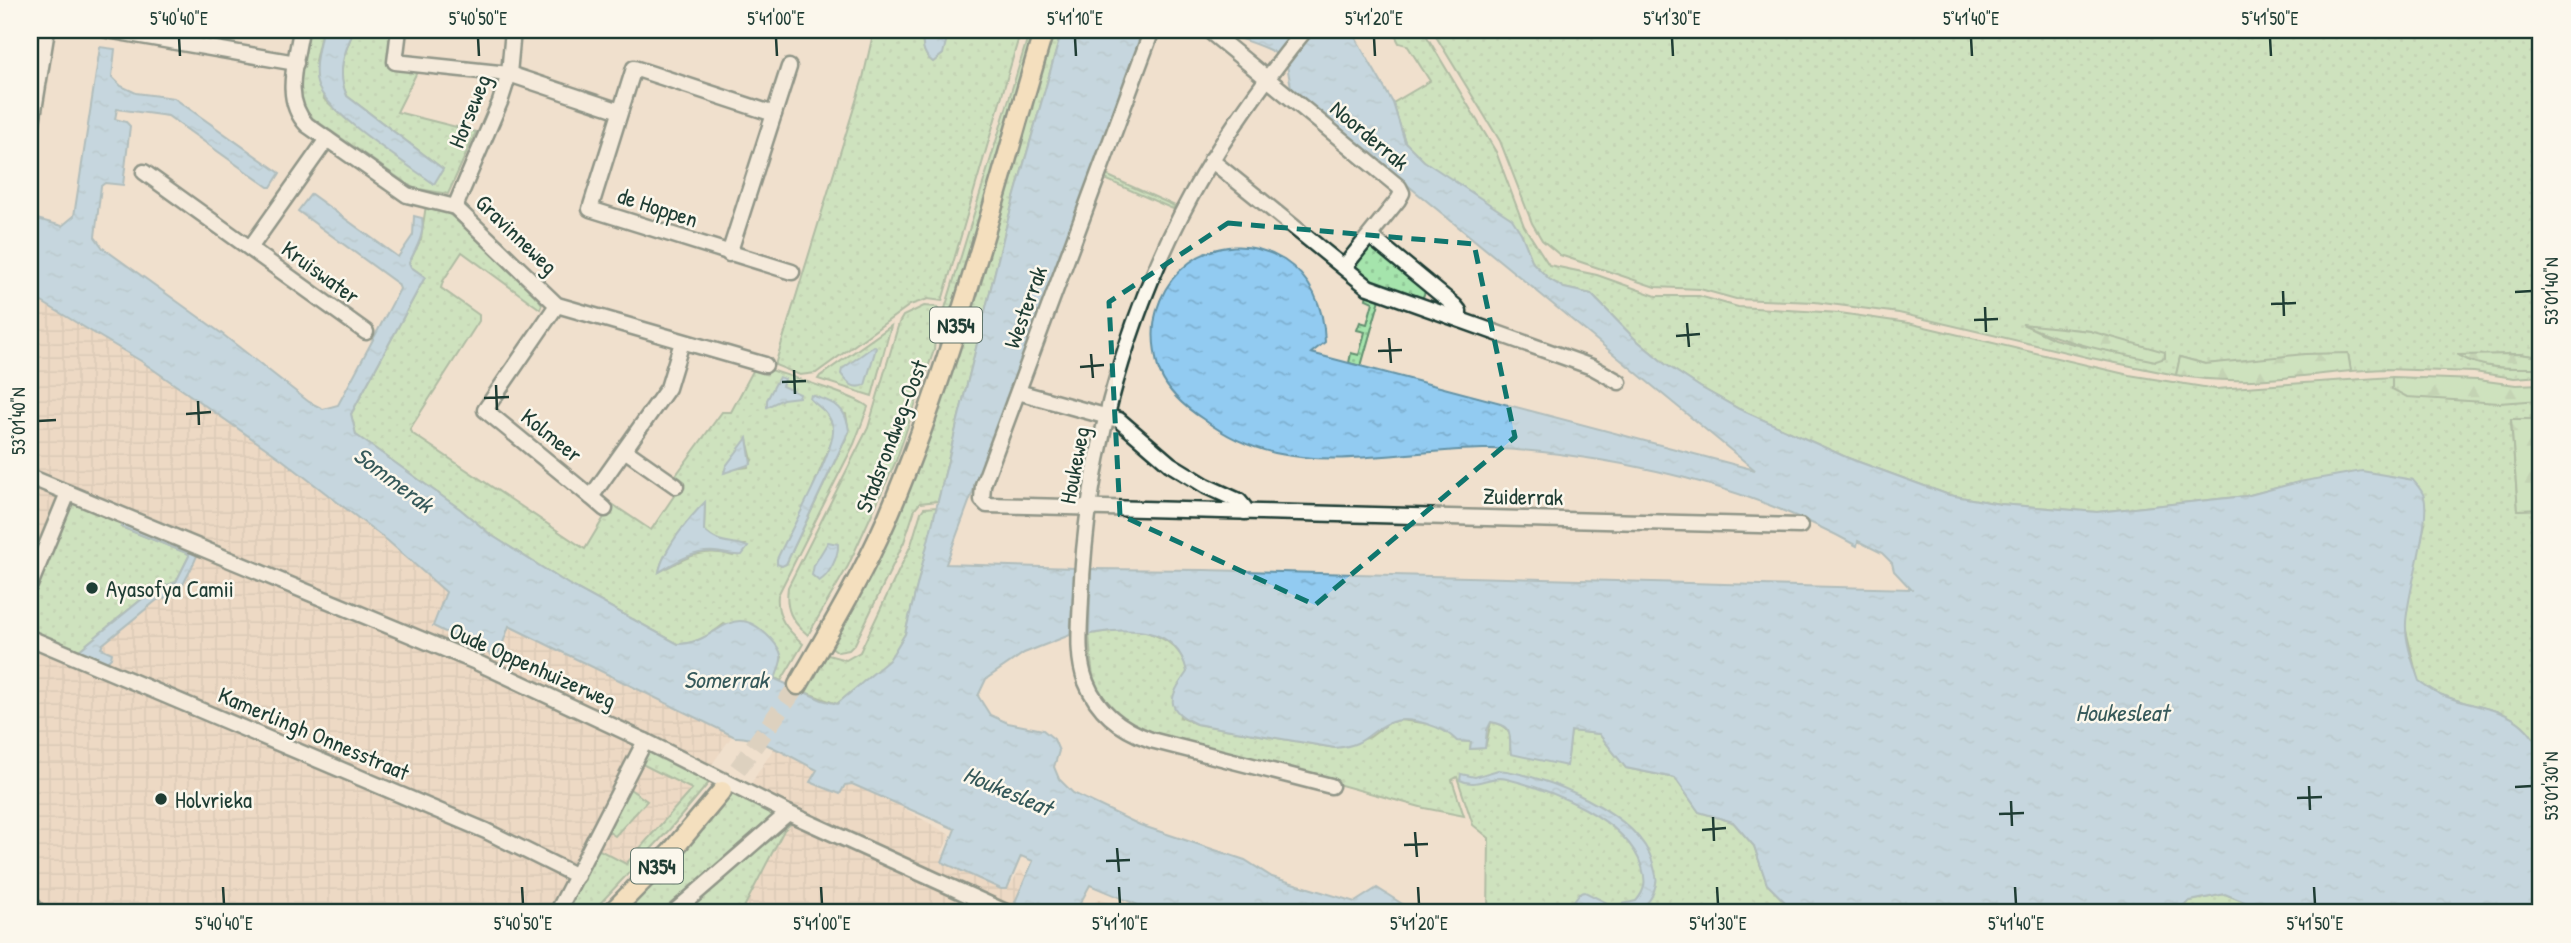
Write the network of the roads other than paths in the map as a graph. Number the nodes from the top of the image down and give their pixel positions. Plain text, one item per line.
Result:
1 (47, 30) edge
2 (107, 30) edge
3 (301, 30) edge
4 (399, 30) edge
5 (513, 30) edge
6 (1044, 30) edge
7 (1152, 30) edge
8 (1208, 30) edge
9 (1305, 30) edge
10 (170, 35) edge
11 (296, 63) junction
12 (789, 67) dead end
13 (1270, 73) junction
14 (509, 74) junction
15 (621, 111) junction
16 (775, 114) junction
17 (30, 135) edge
18 (327, 139) junction
19 (1211, 160) junction
20 (144, 172) dead end
21 (455, 206) junction
22 (1370, 236) junction
23 (250, 248) junction
24 (729, 254) junction
25 (1344, 267) junction
26 (792, 272) dead end
27 (557, 305) junction
28 (1459, 319) junction
29 (366, 332) dead end
30 (682, 342) junction
31 (765, 365) dead end
32 (1619, 382) dead end
33 (1018, 392) junction
34 (1107, 417) junction
35 (626, 451) junction
36 (30, 477) edge
37 (676, 486) dead end
38 (68, 493) junction
39 (591, 497) junction
40 (605, 509) dead end
41 (1089, 509) junction
42 (1245, 512) junction
43 (1800, 526) dead end
44 (30, 585) edge
45 (30, 638) edge
46 (798, 685) tunnel mouth
47 (645, 741) junction
48 (1331, 786) dead end
49 (722, 791) tunnel mouth
50 (788, 813) junction
51 (577, 876) junction
52 (30, 902) edge
53 (39, 913) edge
54 (556, 913) edge
55 (611, 913) edge
56 (673, 913) edge
57 (1008, 913) edge

1 - 17 street
2 - 10 street
3 - 11 street, Gravinneweg
4 - 14 street
5 - 14 street, Horseweg
6 - 46 main road, Stadsrondweg-Oost / N354
7 - 33 street, Westerrak
8 - 13 street
9 - 13 street, Houkeweg
10 - 11 street
11 - 18 street, Gravinneweg
12 - 16 street
13 - 19 street, Houkeweg
13 - 22 street, Noorderrak
14 - 15 street
14 - 21 street, Horseweg
15 - 16 street, de Hoppen
15 - 24 street, de Hoppen
16 - 24 street
18 - 21 street, Gravinneweg
18 - 23 street, Kruiswater
19 - 25 street
19 - 34 street, Houkeweg
20 - 23 street, Kruiswater
21 - 27 street, Gravinneweg
22 - 25 street, Noorderrak
22 - 28 street
23 - 29 street, Kruiswater
24 - 26 street, de Hoppen
25 - 28 street
27 - 30 street, Gravinneweg
27 - 39 street, Kolmeer
28 - 32 street
30 - 31 street, Gravinneweg
30 - 35 street, Kolmeer
33 - 34 street
33 - 41 street, Westerrak
34 - 41 street, Houkeweg
34 - 42 street
35 - 37 street
35 - 39 street, Kolmeer
36 - 38 street, Oude Oppenhuizerweg
38 - 44 street
38 - 47 street, Oude Oppenhuizerweg
39 - 40 street, Kolmeer
41 - 42 street, Zuiderrak
41 - 48 street, Houkeweg
42 - 43 street, Zuiderrak
45 - 51 street, Kamerlingh Onnesstraat
47 - 50 street, Oude Oppenhuizerweg
47 - 51 street
49 - 55 main road, N354
50 - 56 street
50 - 57 street, Oude Oppenhuizerweg
51 - 54 street
52 - 53 street

